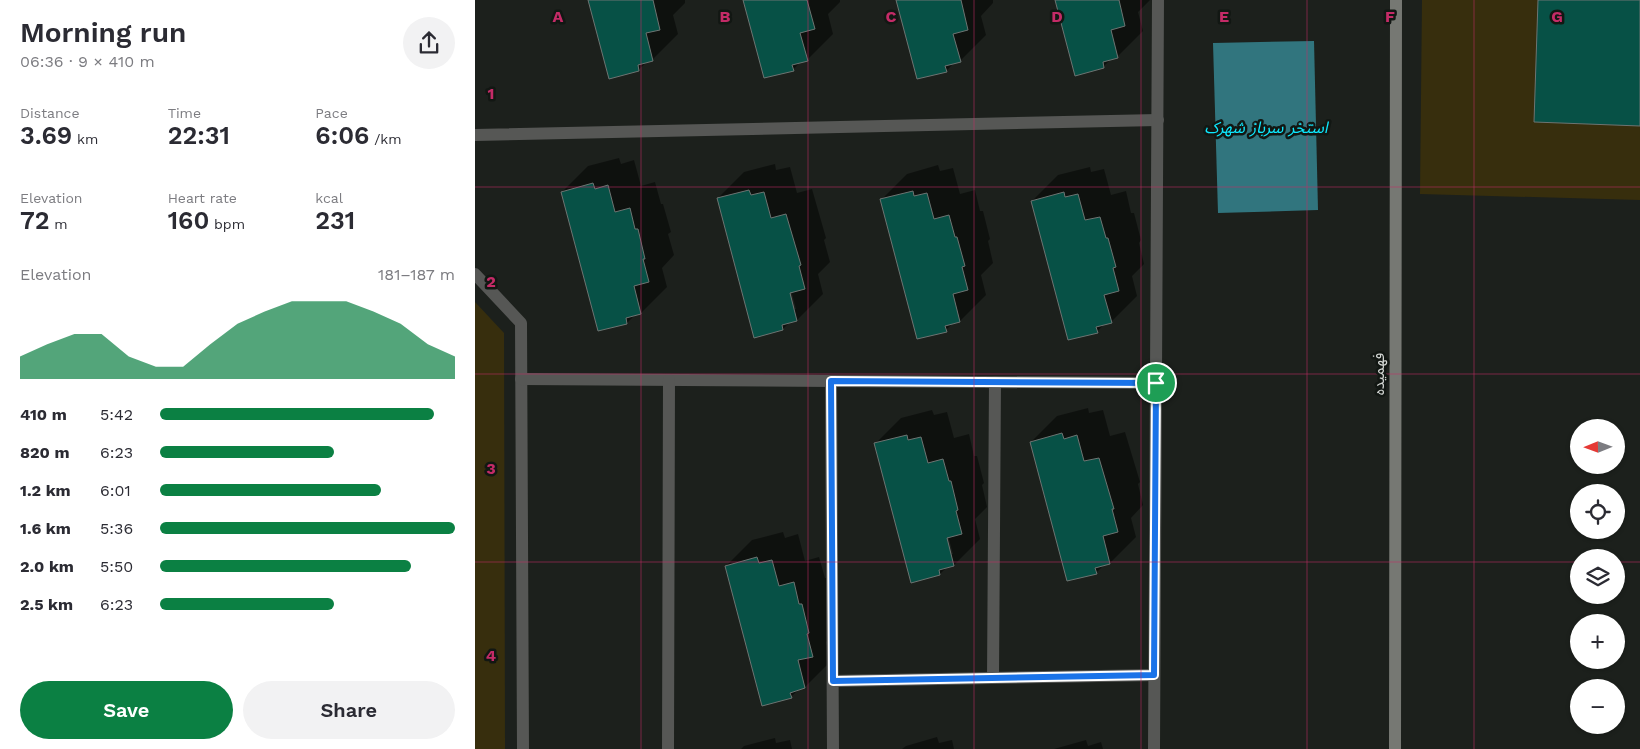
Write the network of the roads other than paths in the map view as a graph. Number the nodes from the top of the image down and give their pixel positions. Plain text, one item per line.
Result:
1 (1158, 0) edge
2 (1396, 0) edge
3 (1158, 120) junction
4 (475, 135) edge
5 (475, 274) edge
6 (521, 379) junction
7 (669, 380) junction
8 (831, 381) junction
9 (995, 382) junction
10 (1156, 383) junction
11 (1154, 675) junction
12 (993, 678) junction
13 (833, 681) junction
14 (523, 749) edge
15 (668, 749) edge
16 (833, 749) edge
17 (1154, 749) edge
18 (1395, 749) edge

1 - 3 street
2 - 18 main road, فهمیده
3 - 4 street
3 - 10 street
5 - 6 street
6 - 7 street
6 - 14 street
7 - 8 street
7 - 15 street
8 - 9 street
8 - 13 street
9 - 10 street
9 - 12 street
10 - 11 street
11 - 12 street
11 - 17 street
12 - 13 street
13 - 16 street

